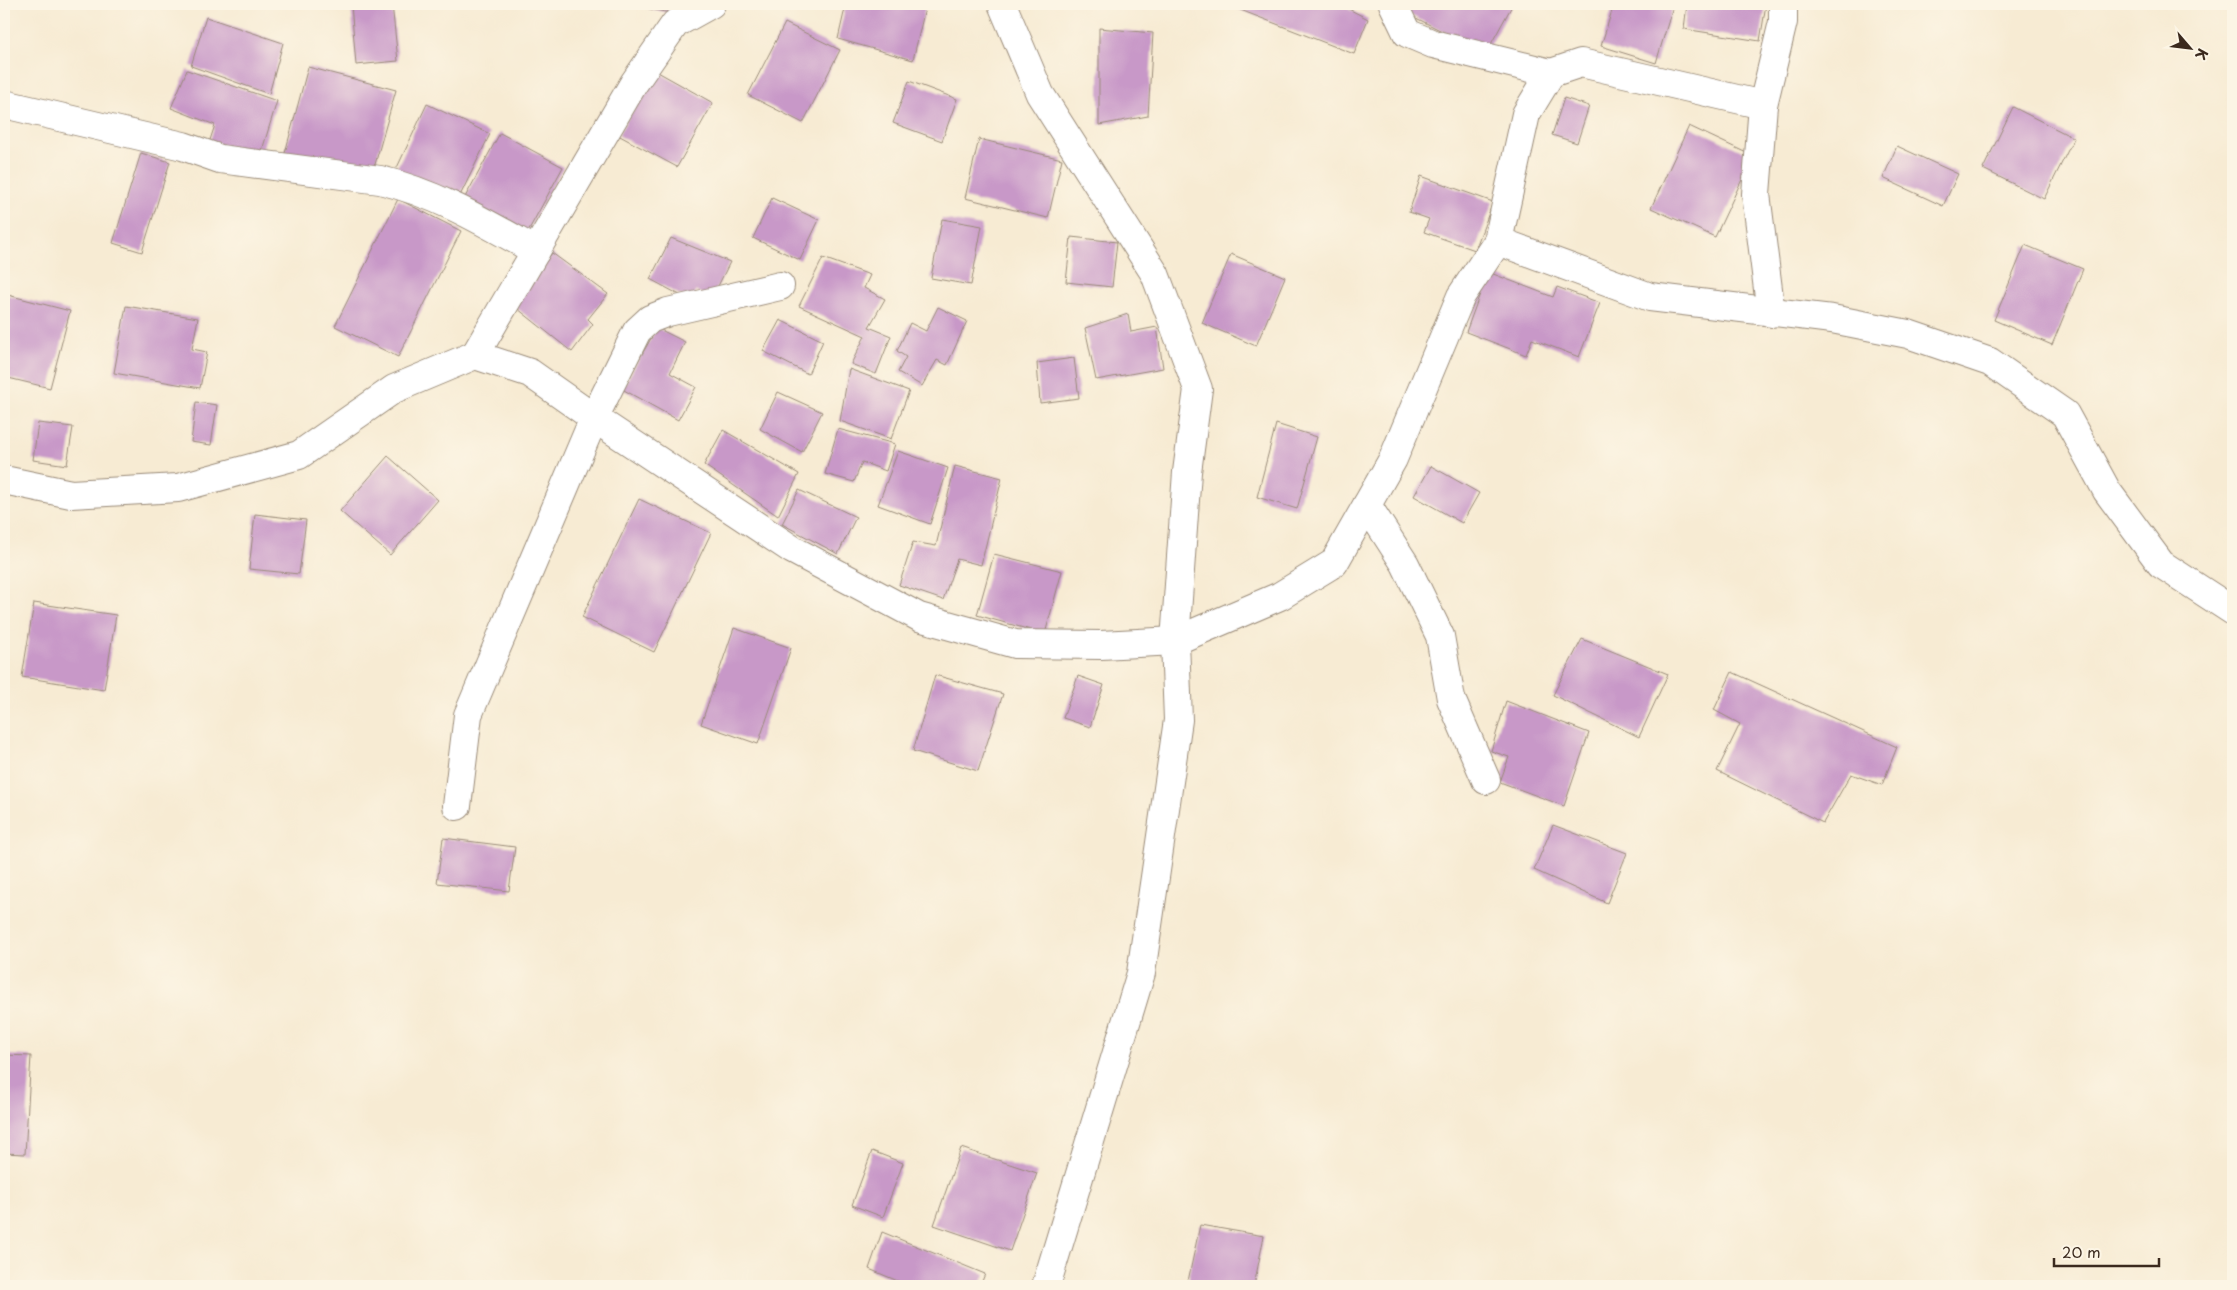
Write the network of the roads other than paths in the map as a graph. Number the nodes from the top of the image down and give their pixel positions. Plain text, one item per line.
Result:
1 (711, 4) edge
2 (1002, 4) edge
3 (1393, 4) edge
4 (1783, 4) edge
5 (1551, 73) junction
6 (4, 104) edge
7 (1763, 105) junction
8 (1498, 241) junction
9 (536, 251) junction
10 (780, 286) dead end
11 (1771, 313) junction
12 (475, 355) junction
13 (594, 418) junction
14 (4, 480) edge
15 (1367, 505) junction
16 (2233, 611) edge
17 (1175, 641) junction
18 (1486, 780) dead end
19 (457, 806) dead end
20 (1046, 1286) edge

1 - 9 street
2 - 17 street
3 - 5 street
4 - 7 street
5 - 7 street
5 - 8 street
6 - 9 street
7 - 11 street
8 - 11 street
8 - 15 street
9 - 12 street
10 - 13 street
11 - 16 street
12 - 13 street
12 - 14 street
13 - 17 street
13 - 19 street
15 - 17 street
15 - 18 street
17 - 20 street

